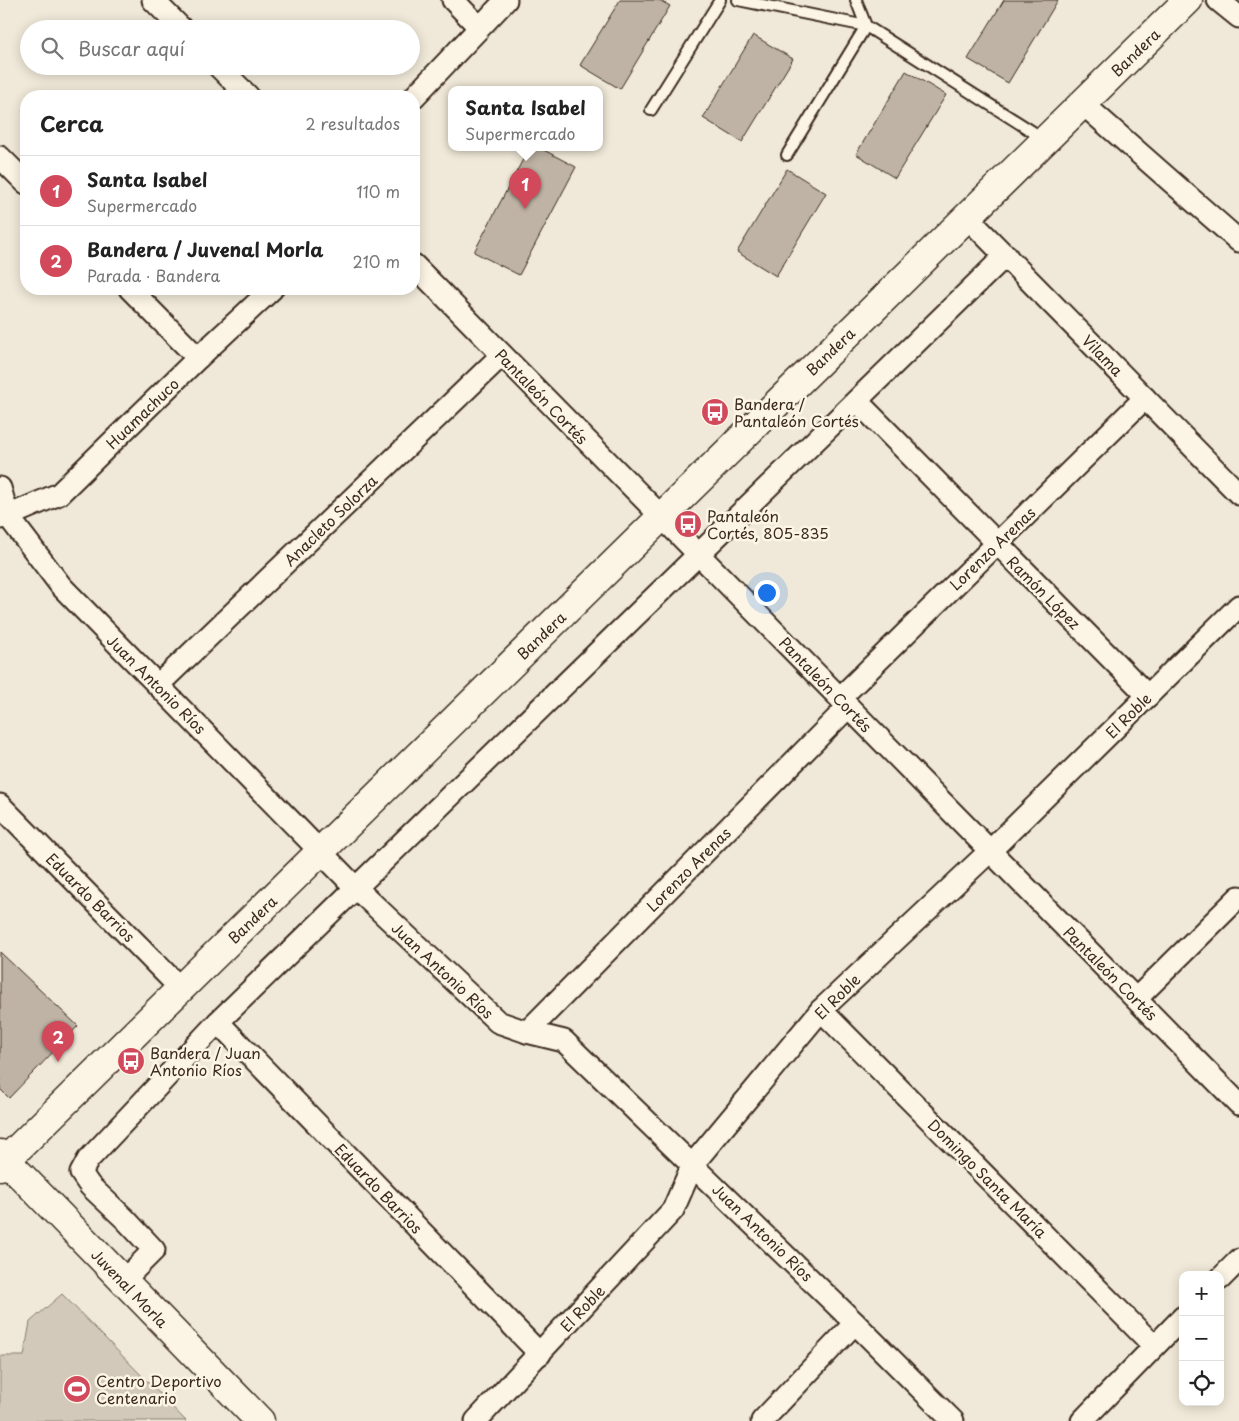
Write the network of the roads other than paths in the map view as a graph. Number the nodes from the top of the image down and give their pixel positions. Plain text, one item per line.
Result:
1 (153, 0) edge
2 (453, 0) edge
3 (506, 0) edge
4 (720, 0) edge
5 (738, 0) edge
6 (856, 0) edge
7 (1188, 0) edge
8 (1218, 0) edge
9 (1239, 16) edge
10 (173, 20) edge
11 (866, 26) junction
12 (479, 27) junction
13 (227, 75) edge
14 (242, 90) edge
15 (420, 91) edge
16 (1082, 104) junction
17 (651, 110) dead end
18 (1045, 140) junction
19 (788, 154) dead end
20 (0, 156) edge
21 (20, 177) edge
22 (967, 217) junction
23 (1239, 241) edge
24 (1006, 255) junction
25 (420, 271) edge
26 (136, 295) edge
27 (266, 295) edge
28 (502, 354) junction
29 (198, 358) junction
30 (1145, 398) junction
31 (857, 401) junction
32 (0, 488) edge
33 (1239, 494) edge
34 (4, 517) edge
35 (662, 517) junction
36 (996, 544) junction
37 (699, 554) junction
38 (1239, 606) edge
39 (158, 684) junction
40 (1148, 696) junction
41 (844, 702) junction
42 (0, 805) edge
43 (321, 851) junction
44 (990, 851) junction
45 (357, 889) junction
46 (1239, 897) edge
47 (181, 988) junction
48 (1136, 998) junction
49 (821, 1010) junction
50 (218, 1022) junction
51 (527, 1032) junction
52 (1239, 1104) edge
53 (2, 1160) edge
54 (693, 1164) junction
55 (1239, 1260) edge
56 (1224, 1275) edge
57 (123, 1281) junction
58 (1179, 1321) edge
59 (855, 1322) junction
60 (1154, 1346) junction
61 (540, 1354) junction
62 (260, 1421) edge
63 (476, 1421) edge
64 (762, 1421) edge
65 (953, 1421) edge
66 (1082, 1421) edge

1 - 10 street
2 - 12 street
3 - 12 street
4 - 17 lane
5 - 11 lane
6 - 11 lane
7 - 16 street, Bandera
8 - 9 street
11 - 18 lane
11 - 19 lane
12 - 15 street
13 - 14 street
16 - 18 street, Bandera
16 - 23 street
18 - 22 street, Bandera
20 - 21 street
22 - 24 street, Vilama
22 - 35 street, Bandera
24 - 30 street, Vilama
24 - 31 street
25 - 28 street, Pantaleón Cortés
26 - 29 street
27 - 29 street, Huamachuco
28 - 35 street, Pantaleón Cortés
28 - 39 street, Anacleto Solorza
29 - 34 street, Huamachuco
30 - 33 street, Vilama
30 - 36 street, Lorenzo Arenas
31 - 36 street, Ramón López
31 - 37 street
32 - 34 street, Juan Antonio Ríos
34 - 39 street, Juan Antonio Ríos
35 - 37 street, Pantaleón Cortés
35 - 43 street, Bandera
36 - 40 street, Ramón López
36 - 41 street, Lorenzo Arenas
37 - 41 street, Pantaleón Cortés
37 - 45 street
38 - 40 street, El Roble
39 - 43 street, Juan Antonio Ríos
40 - 44 street, El Roble
41 - 44 street, Pantaleón Cortés
41 - 51 street, Lorenzo Arenas
42 - 47 street, Eduardo Barrios
43 - 45 street, Juan Antonio Ríos
43 - 47 street, Bandera
44 - 48 street, Pantaleón Cortés
44 - 49 street, El Roble
45 - 50 street
45 - 51 street, Juan Antonio Ríos
46 - 48 street
47 - 53 street, Bandera
48 - 52 street, Pantaleón Cortés
49 - 54 street, El Roble
49 - 60 street, Domingo Santa María
50 - 57 street
50 - 61 street, Eduardo Barrios
51 - 54 street, Juan Antonio Ríos
53 - 57 street, Juvenal Morla
54 - 59 street, Juan Antonio Ríos
54 - 61 street, El Roble
55 - 56 street
57 - 62 street, Juvenal Morla
58 - 60 street
59 - 64 street
59 - 65 street, Juan Antonio Ríos
60 - 66 street
61 - 63 street, El Roble

